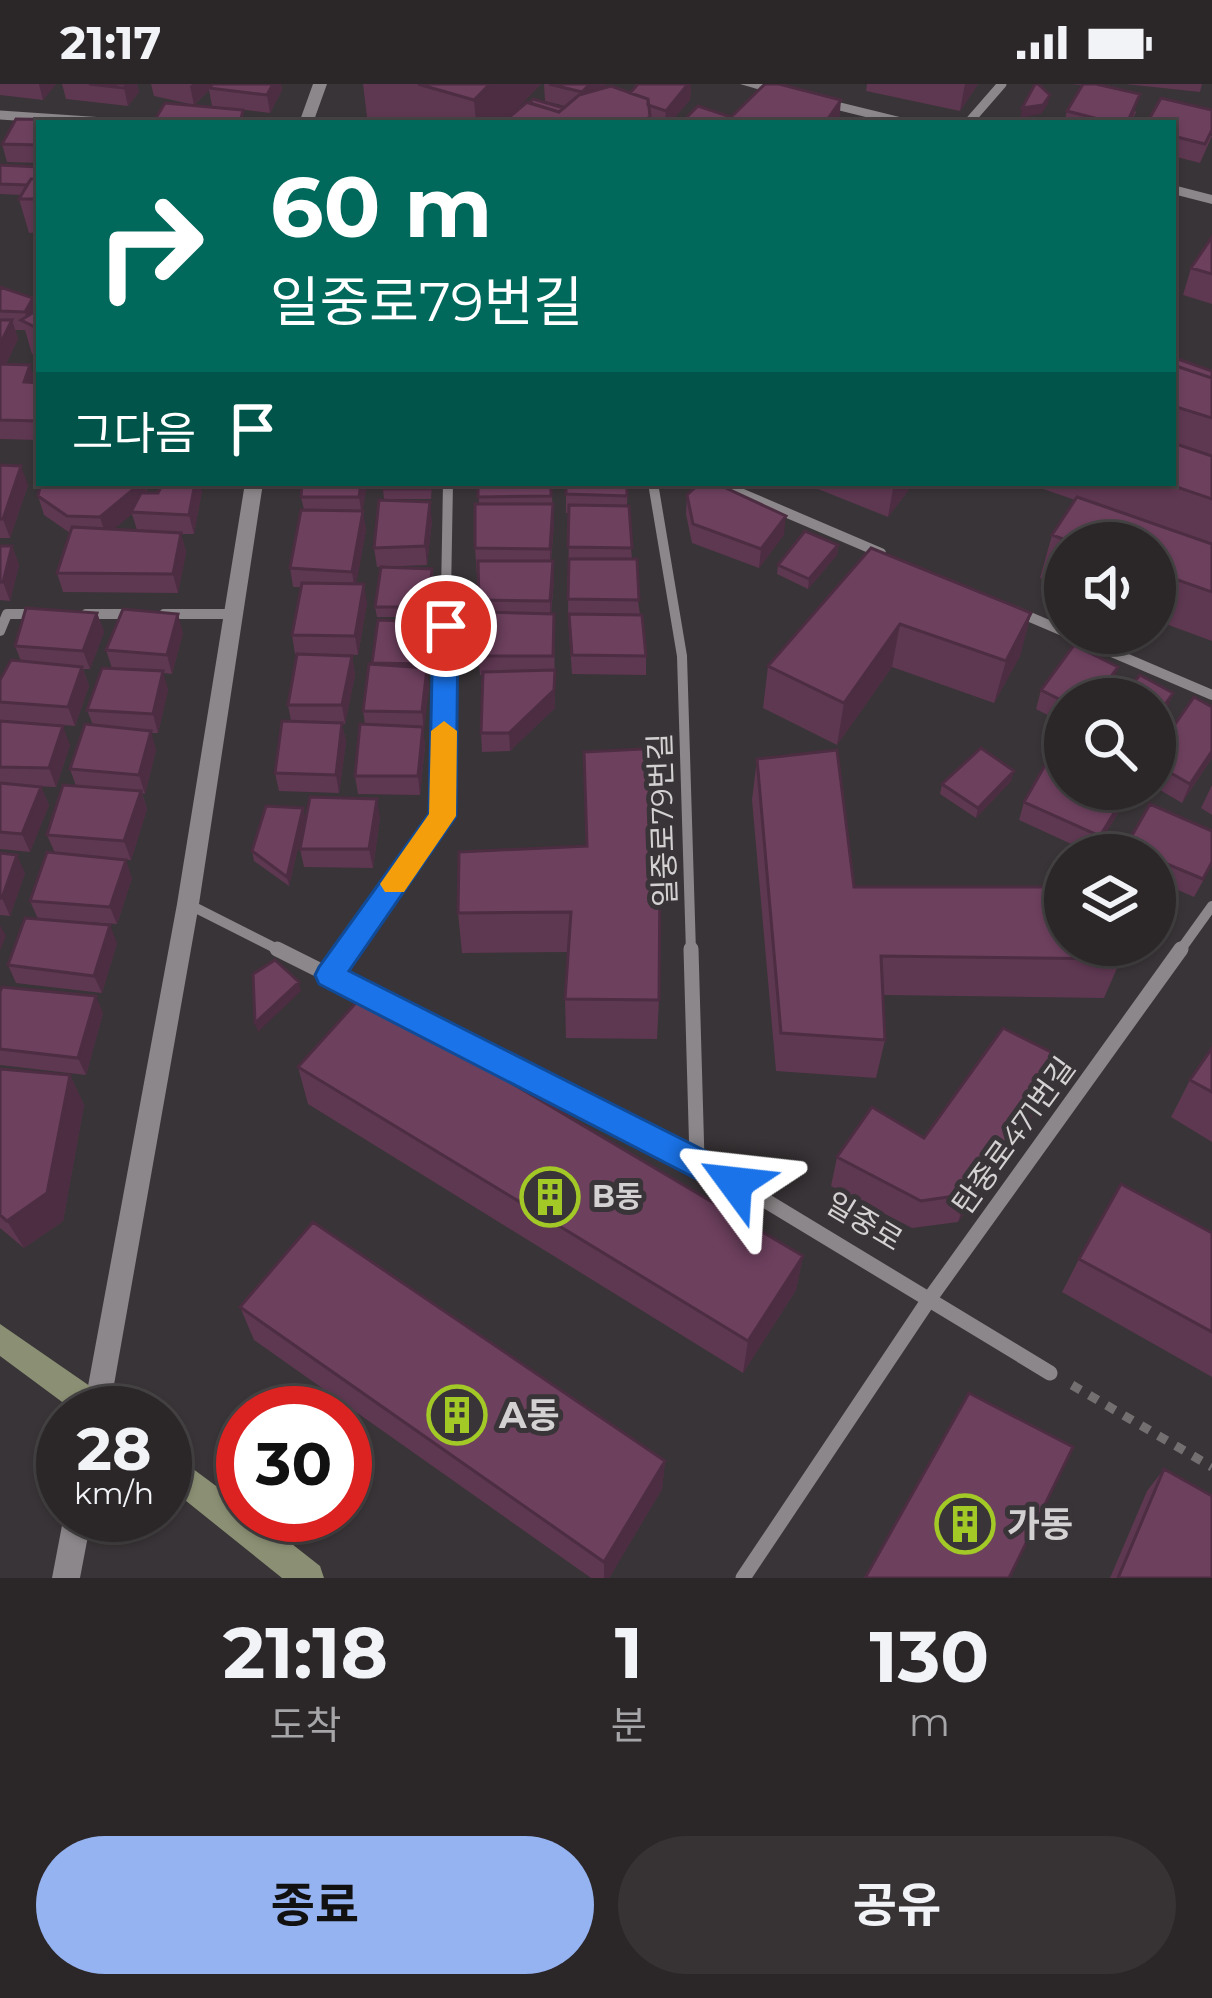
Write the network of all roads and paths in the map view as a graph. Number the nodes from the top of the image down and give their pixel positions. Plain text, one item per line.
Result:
1 (747, 84) edge
2 (1002, 84) edge
3 (316, 85) edge
4 (0, 116) edge
5 (67, 120) edge
6 (306, 120) edge
7 (895, 120) edge
8 (971, 120) edge
9 (1176, 190) edge
10 (1212, 200) edge
11 (254, 486) edge
12 (448, 486) edge
13 (654, 486) edge
14 (724, 486) edge
15 (891, 557) edge
16 (1000, 604) edge
17 (50, 614) edge
18 (72, 614) edge
19 (137, 614) edge
20 (159, 614) edge
21 (233, 614) junction
22 (1044, 623) edge
23 (0, 631) edge
24 (1115, 654) edge
25 (1212, 695) edge
26 (188, 904) junction
27 (1212, 907) edge
28 (330, 975) junction
29 (697, 1159) junction
30 (928, 1301) junction
31 (0, 1338) edge
32 (1051, 1372) joint
33 (64, 1386) edge
34 (103, 1386) edge
35 (1212, 1467) edge
36 (192, 1486) edge
37 (73, 1542) edge
38 (66, 1578) edge
39 (308, 1578) edge
40 (743, 1578) edge

1 - 7 street
2 - 8 street
3 - 6 street
4 - 5 street
9 - 10 street
11 - 21 street
12 - 28 street
13 - 29 street, 일중로79번길
14 - 15 street
16 - 22 street
17 - 23 street
18 - 19 street
20 - 21 street
21 - 26 street
24 - 25 street
26 - 28 street, 일중로
26 - 34 street
27 - 30 street, 탄중로471번길
28 - 29 street, 일중로
29 - 30 street, 일중로
30 - 32 street, 일중로
30 - 40 street, 탄중로471번길
31 - 33 main road
32 - 35 path
36 - 39 main road
37 - 38 street

